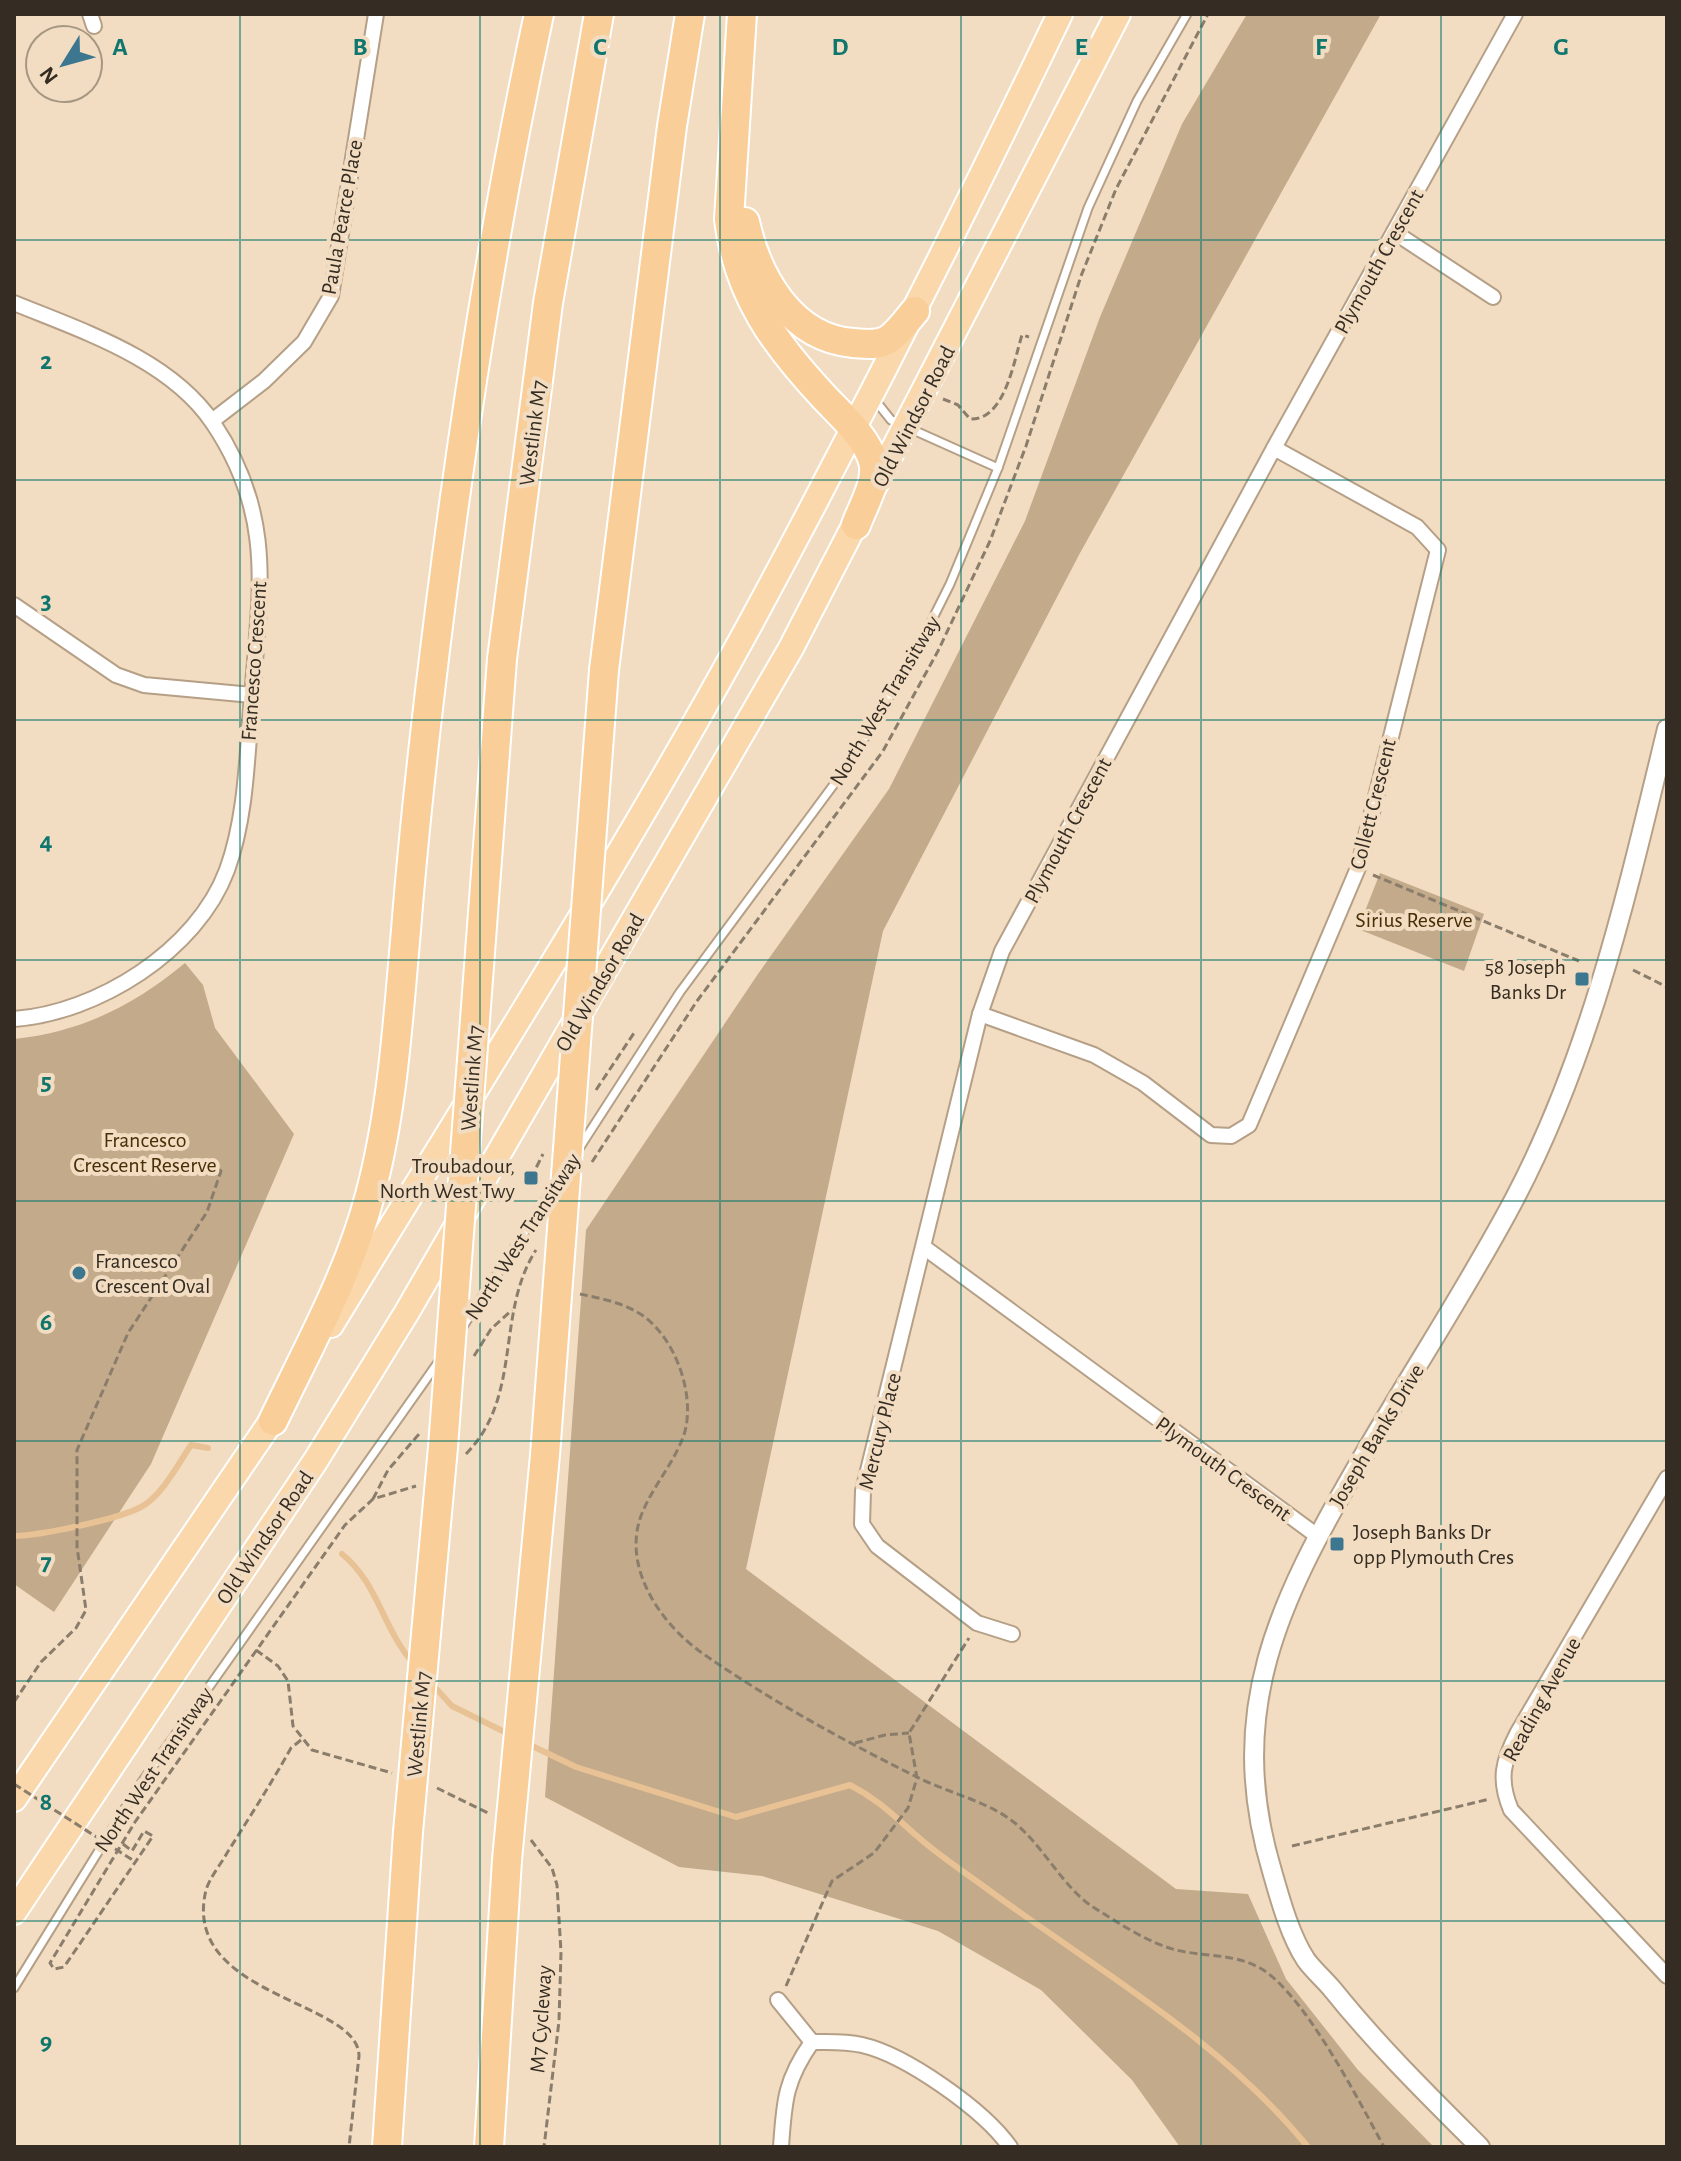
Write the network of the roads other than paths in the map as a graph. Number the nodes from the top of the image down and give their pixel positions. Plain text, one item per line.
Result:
1 (376, 14) edge
2 (539, 14) edge
3 (599, 14) edge
4 (690, 14) edge
5 (742, 14) edge
6 (1060, 14) edge
7 (1118, 14) edge
8 (1187, 14) edge
9 (1515, 14) edge
10 (738, 42) junction
11 (1394, 232) junction
12 (1493, 297) dead end
13 (14, 303) edge
14 (915, 311) junction
15 (873, 394) junction
16 (212, 421) junction
17 (908, 426) junction
18 (854, 429) junction
19 (1274, 448) junction
20 (998, 468) junction
21 (856, 525) junction
22 (14, 605) edge
23 (252, 695) junction
24 (1667, 729) edge
25 (980, 1014) junction
26 (14, 1019) edge
27 (925, 1248) junction
28 (273, 1421) junction
29 (1667, 1478) edge
30 (1316, 1535) junction
31 (1012, 1634) dead end
32 (14, 1799) edge
33 (14, 1912) edge
34 (1667, 1976) edge
35 (14, 1988) edge
36 (778, 2000) road end
37 (812, 2042) junction
38 (387, 2147) edge
39 (489, 2147) edge
40 (781, 2147) edge
41 (1010, 2147) edge
42 (1480, 2147) edge

1 - 16 street, Paula Pearce Place
2 - 28 highway
3 - 38 highway, Westlink M7, bridge
4 - 39 highway, bridge
5 - 10 highway
6 - 14 highway, Old Windsor Road
7 - 17 highway, Old Windsor Road
8 - 20 lane, North West Transitway
9 - 11 street, Plymouth Crescent
10 - 14 highway
10 - 18 highway
11 - 12 street
11 - 19 street, Plymouth Crescent
13 - 16 street, Francesco Crescent
14 - 15 highway, Old Windsor Road
15 - 17 lane
15 - 18 highway, Old Windsor Road
16 - 23 street, Francesco Crescent
17 - 20 lane
17 - 21 highway, Old Windsor Road
18 - 21 highway
18 - 28 highway, Old Windsor Road
19 - 25 street, Plymouth Crescent
19 - 25 street, Collett Crescent
20 - 35 lane, North West Transitway
21 - 33 highway, Old Windsor Road
22 - 23 street
23 - 26 street, Francesco Crescent
24 - 30 street, Joseph Banks Drive
25 - 27 street, Plymouth Crescent
27 - 30 street, Plymouth Crescent
27 - 31 street, Mercury Place
28 - 32 highway, Old Windsor Road
29 - 34 street, Reading Avenue
30 - 42 street, Joseph Banks Drive
36 - 37 street
37 - 40 street
37 - 41 street

